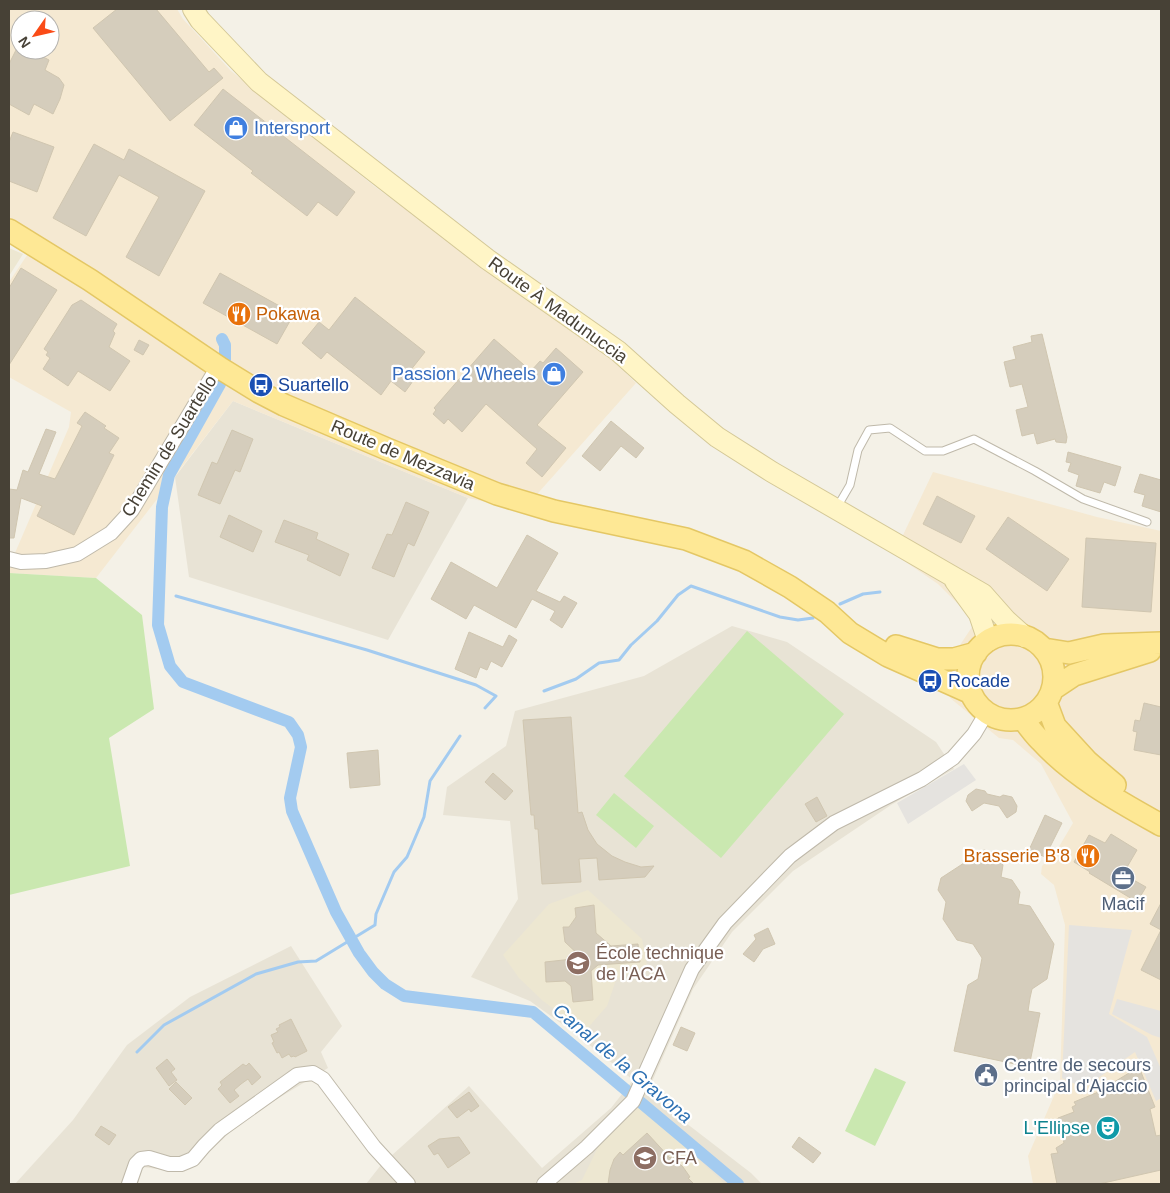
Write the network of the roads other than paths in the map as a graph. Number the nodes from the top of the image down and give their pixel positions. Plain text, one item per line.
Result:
1 (193, 9) edge
2 (9, 230) edge
3 (220, 368) junction
4 (836, 509) junction
5 (1147, 522) dead end
6 (9, 559) edge
7 (951, 575) junction
8 (826, 612) junction
9 (1025, 636) junction
10 (1161, 643) edge
11 (982, 647) junction
12 (1161, 647) edge
13 (1044, 649) junction
14 (971, 693) junction
15 (1049, 696) junction
16 (987, 712) junction
17 (1023, 719) junction
18 (1161, 811) edge
19 (1161, 825) edge
20 (129, 1184) edge
21 (408, 1184) edge
22 (544, 1184) edge

1 - 4 main road, Route À Madunuccia
2 - 3 main road, Route de Mezzavia
3 - 6 street, Chemin de Suartello
3 - 8 main road, Route de Mezzavia
4 - 5 lane
4 - 7 main road, Route À Madunuccia
7 - 9 main road, Route À Madunuccia
7 - 11 main road, Route À Madunuccia
8 - 11 main road, Route de Mezzavia
8 - 14 main road, Route de Mezzavia
9 - 11 main road
9 - 13 main road
10 - 13 main road
11 - 14 main road
12 - 15 main road
13 - 15 main road
14 - 16 main road
15 - 17 main road
15 - 18 main road
16 - 17 main road
16 - 22 street
17 - 19 main road
20 - 21 street

